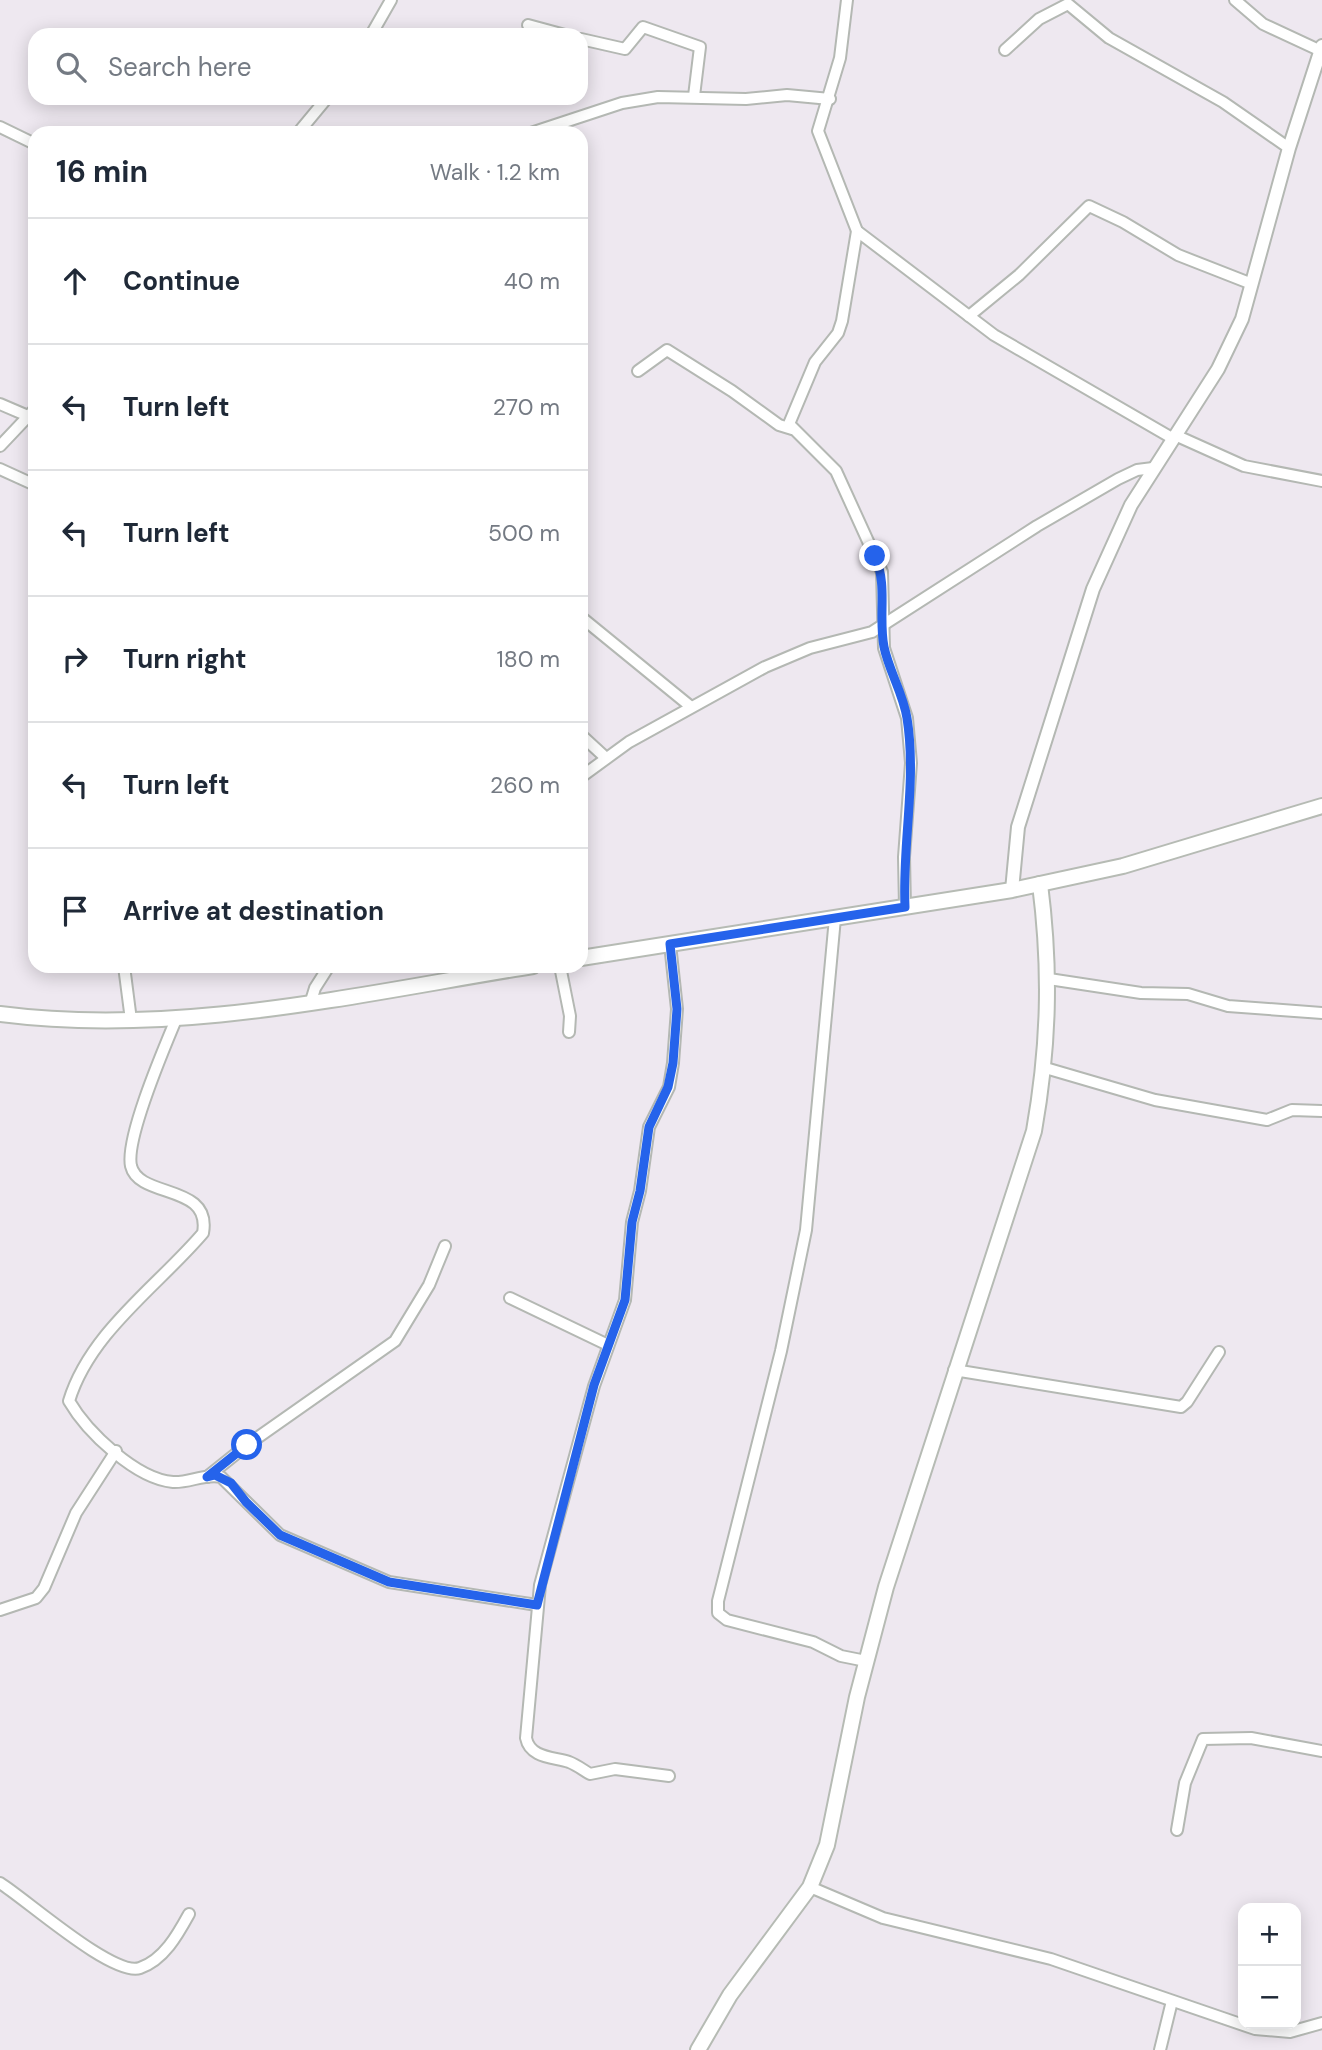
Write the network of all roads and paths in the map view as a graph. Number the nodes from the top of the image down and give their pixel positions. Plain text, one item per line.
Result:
1 (391, 0) edge
2 (847, 0) edge
3 (1235, 0) edge
4 (528, 25) dead end
5 (375, 28) edge
6 (539, 28) edge
7 (588, 40) edge
8 (1321, 49) edge
9 (1005, 50) dead end
10 (694, 96) junction
11 (830, 99) junction
12 (321, 105) edge
13 (304, 126) edge
14 (552, 126) edge
15 (0, 127) edge
16 (28, 141) edge
17 (1289, 148) junction
18 (857, 232) junction
19 (1252, 284) junction
20 (969, 316) junction
21 (638, 371) dead end
22 (0, 404) edge
23 (28, 412) edge
24 (28, 417) edge
25 (792, 429) junction
26 (1173, 436) junction
27 (0, 446) edge
28 (1153, 468) junction
29 (0, 469) edge
30 (1322, 481) edge
31 (28, 482) edge
32 (588, 623) edge
33 (883, 626) junction
34 (690, 706) junction
35 (588, 742) edge
36 (606, 758) junction
37 (588, 771) edge
38 (1322, 806) edge
39 (1040, 884) junction
40 (1012, 890) junction
41 (905, 907) junction
42 (835, 918) junction
43 (670, 944) junction
44 (588, 957) edge
45 (125, 973) edge
46 (325, 973) edge
47 (489, 973) edge
48 (561, 973) edge
49 (1049, 979) junction
50 (311, 1001) junction
51 (1322, 1013) edge
52 (0, 1014) edge
53 (177, 1017) junction
54 (131, 1020) junction
55 (569, 1031) dead end
56 (1042, 1067) junction
57 (1322, 1111) edge
58 (445, 1245) dead end
59 (510, 1298) dead end
60 (608, 1345) junction
61 (1219, 1352) dead end
62 (954, 1370) junction
63 (116, 1451) junction
64 (207, 1477) junction
65 (537, 1605) junction
66 (0, 1610) edge
67 (866, 1661) junction
68 (1322, 1751) edge
69 (669, 1776) dead end
70 (1177, 1830) dead end
71 (0, 1883) edge
72 (810, 1887) junction
73 (189, 1914) dead end
74 (1172, 2001) junction
75 (1322, 2023) edge
76 (698, 2050) edge
77 (1160, 2050) edge

1 - 5 street
2 - 11 street
3 - 8 street
4 - 6 street
7 - 10 street
8 - 17 street
9 - 17 street
10 - 11 street
10 - 14 street
11 - 18 street
12 - 13 street
15 - 16 street
17 - 19 street
18 - 20 street
18 - 25 street
19 - 20 street
19 - 26 street
20 - 26 street
21 - 25 street
22 - 23 street
24 - 27 street
25 - 33 street
26 - 28 street
26 - 30 street
28 - 33 street
28 - 40 street
29 - 31 street
32 - 34 street
33 - 34 street
33 - 41 street
34 - 36 street
35 - 36 street
36 - 37 street
38 - 39 main road
39 - 40 main road
39 - 49 main road
40 - 41 main road
41 - 42 main road
42 - 43 main road
42 - 67 street
43 - 44 main road
43 - 60 street
45 - 54 street
46 - 50 street
47 - 50 main road
48 - 55 street
49 - 51 street
49 - 56 main road
50 - 53 main road
52 - 54 main road
53 - 54 main road
53 - 63 street
56 - 57 street
56 - 62 main road
58 - 64 street
59 - 60 street
60 - 65 street
61 - 62 street
62 - 67 main road
63 - 64 street
63 - 66 street
64 - 65 street
65 - 69 street
67 - 72 main road
68 - 70 street
71 - 73 street
72 - 74 street
72 - 76 main road
74 - 75 street
74 - 77 street

